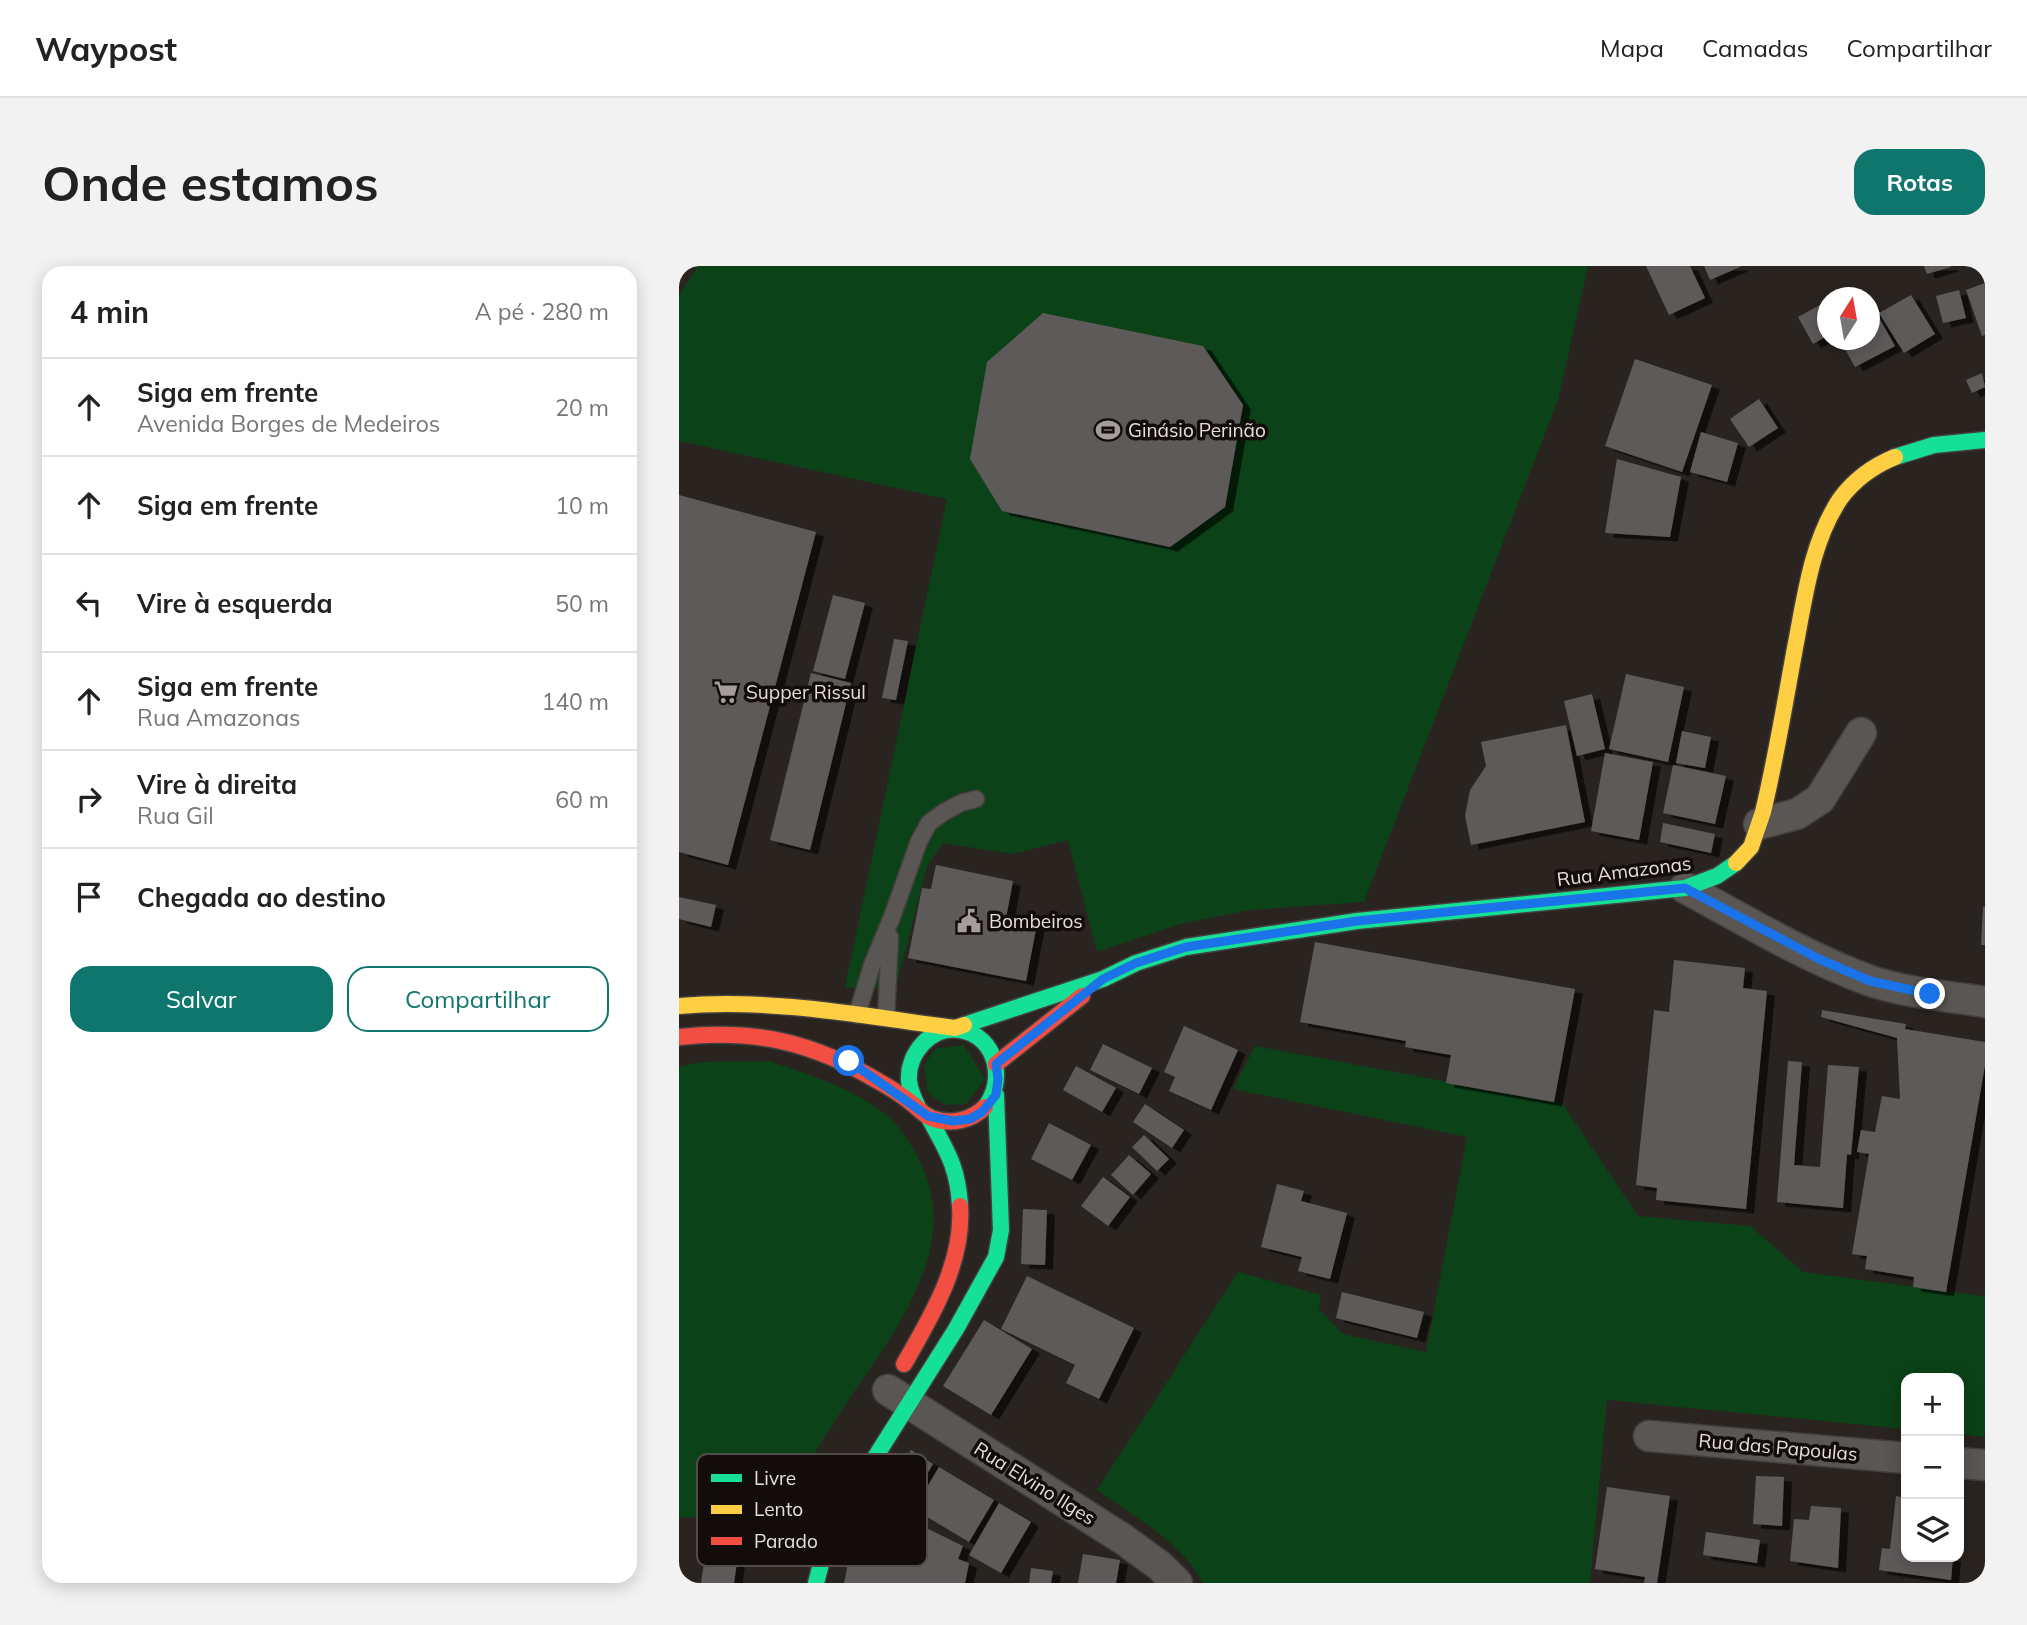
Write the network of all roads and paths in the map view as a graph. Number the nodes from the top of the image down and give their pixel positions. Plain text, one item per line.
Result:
1 (1985, 440) edge
2 (1861, 733) dead end
3 (976, 799) dead end
4 (1759, 824) junction
5 (1685, 888) junction
6 (892, 918) junction
7 (1103, 979) junction
8 (1985, 1002) edge
9 (679, 1006) edge
10 (857, 1015) junction
11 (886, 1018) junction
12 (955, 1028) junction
13 (679, 1037) edge
14 (996, 1064) junction
15 (996, 1095) junction
16 (923, 1112) junction
17 (891, 1400) junction
18 (1649, 1436) dead end
19 (867, 1454) edge
20 (1901, 1458) edge
21 (1964, 1463) edge
22 (1985, 1465) edge
23 (820, 1566) edge
24 (816, 1583) edge
25 (1177, 1583) edge

1 - 4 main road, Rua Amazonas
2 - 4 street
3 - 6 lane
4 - 5 main road, Rua Amazonas
5 - 7 main road, Rua Amazonas
5 - 8 street
6 - 10 lane
6 - 11 lane
7 - 12 main road
7 - 14 main road
9 - 10 main road
10 - 11 main road
11 - 12 main road
12 - 14 main road
12 - 16 main road
13 - 16 main road
14 - 15 main road
15 - 16 main road
15 - 17 main road
16 - 17 main road
17 - 19 main road
17 - 25 street, Rua Elvino Ilges
18 - 20 street, Rua das Papoulas
21 - 22 street
23 - 24 main road

